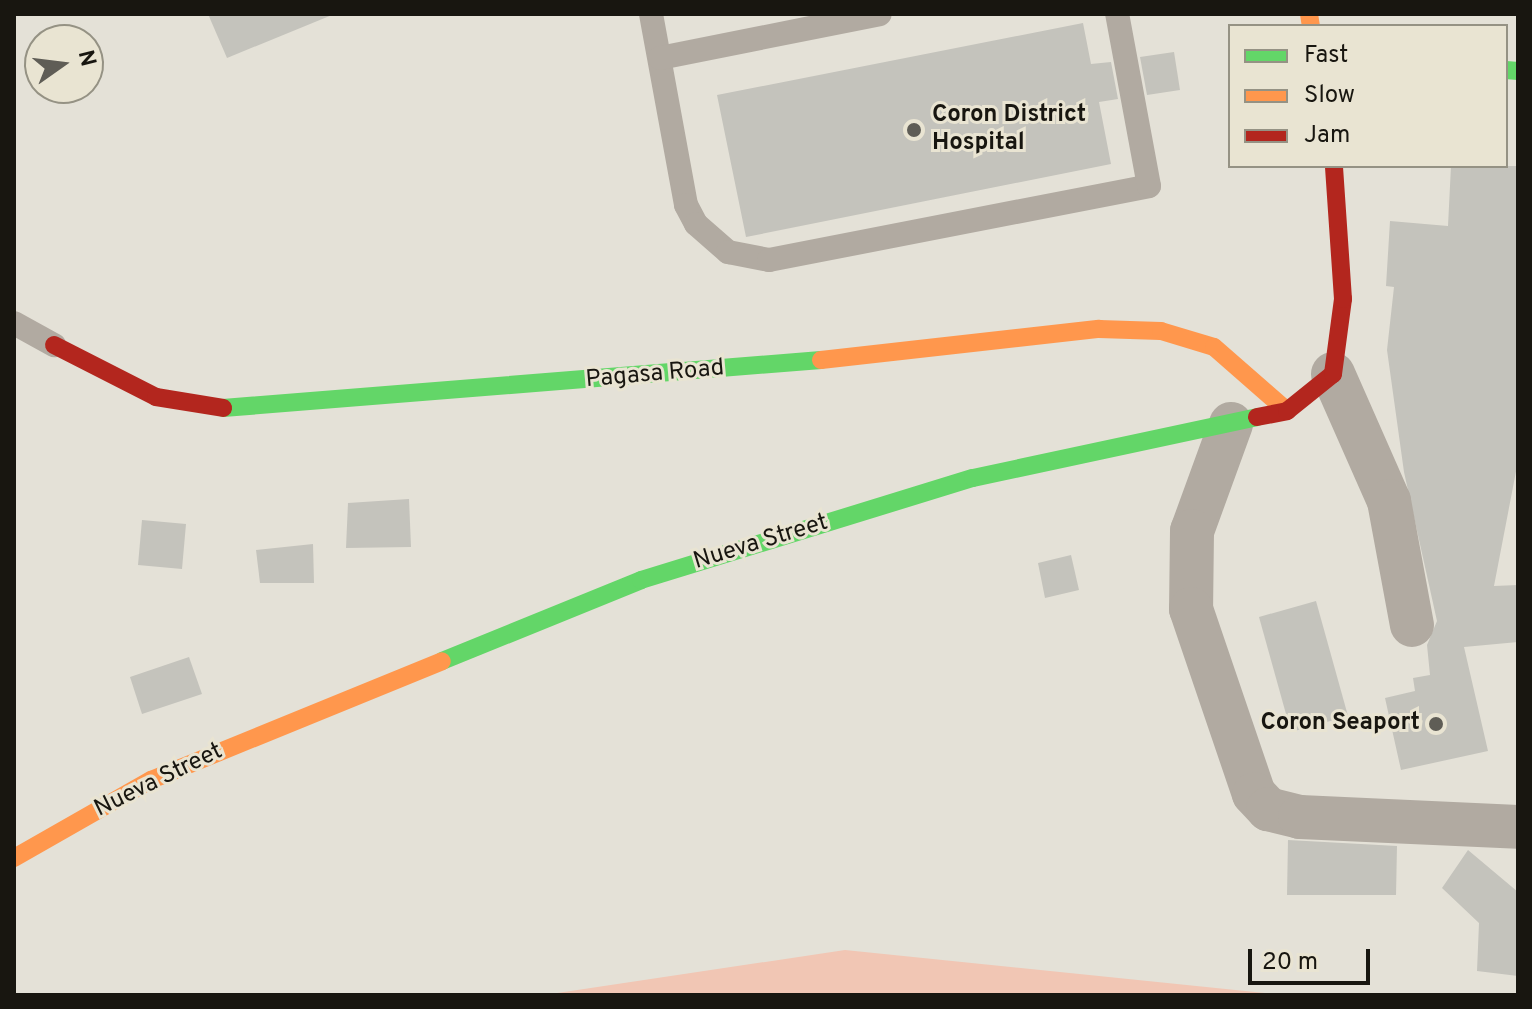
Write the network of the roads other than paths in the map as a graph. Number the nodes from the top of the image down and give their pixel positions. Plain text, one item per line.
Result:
1 (651, 14) edge
2 (880, 14) edge
3 (1117, 14) edge
4 (660, 58) junction
5 (1334, 168) edge
6 (14, 323) edge
7 (54, 345) joint
8 (1333, 374) junction
9 (1287, 411) junction
10 (1231, 424) junction
11 (1412, 625) dead end
12 (1518, 827) edge
13 (14, 858) edge

1 - 4 lane
2 - 4 lane
3 - 4 lane
5 - 8 street
6 - 7 lane, Pagasa Road
7 - 9 street, Pagasa Road
8 - 9 street, Nueva Street
8 - 11 street
9 - 10 street, Nueva Street
10 - 12 street
10 - 13 street, Nueva Street

